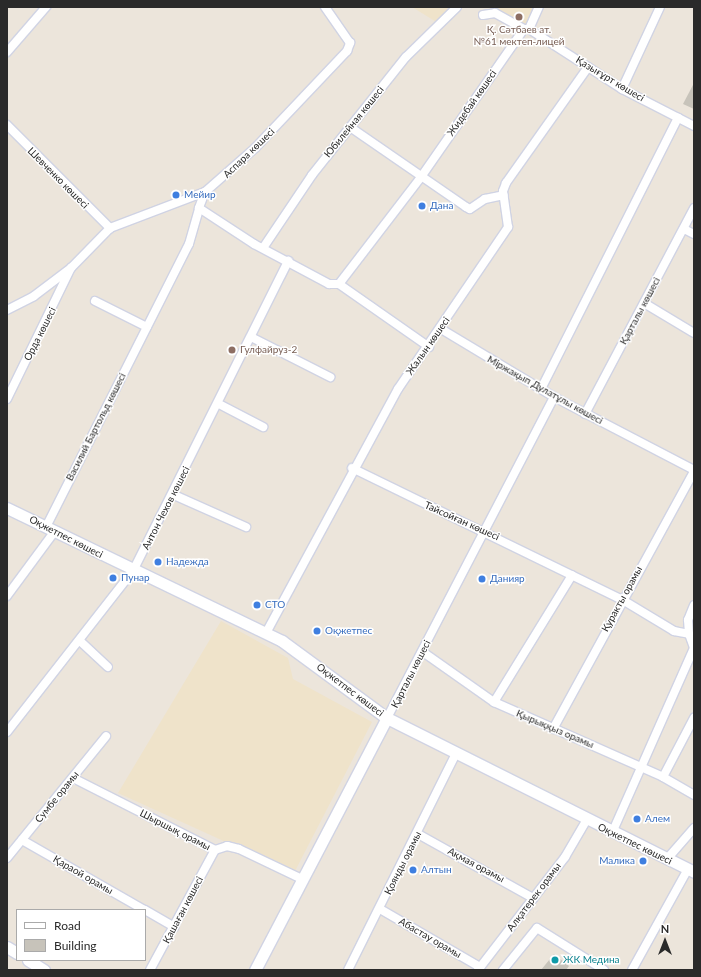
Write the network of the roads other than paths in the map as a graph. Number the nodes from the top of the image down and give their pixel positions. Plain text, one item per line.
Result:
1 (46, 7) edge
2 (325, 7) edge
3 (457, 7) edge
4 (539, 7) edge
5 (660, 7) edge
6 (483, 15) dead end
7 (526, 29) junction
8 (7, 52) edge
9 (588, 67) junction
10 (622, 89) junction
11 (678, 118) junction
12 (7, 125) edge
13 (694, 126) edge
14 (350, 127) junction
15 (421, 177) junction
16 (204, 192) junction
17 (504, 195) junction
18 (199, 208) junction
19 (694, 208) edge
20 (110, 228) junction
21 (684, 228) junction
22 (694, 234) edge
23 (263, 248) junction
24 (288, 261) junction
25 (71, 268) junction
26 (339, 284) junction
27 (95, 300) dead end
28 (644, 303) junction
29 (7, 310) edge
30 (147, 327) junction
31 (441, 329) junction
32 (694, 333) edge
33 (251, 337) junction
34 (429, 347) junction
35 (330, 377) dead end
36 (541, 389) junction
37 (554, 397) junction
38 (7, 399) edge
39 (219, 404) junction
40 (585, 414) junction
41 (263, 427) dead end
42 (352, 468) junction
43 (694, 470) edge
44 (174, 494) junction
45 (7, 508) edge
46 (246, 527) dead end
47 (50, 529) junction
48 (484, 530) junction
49 (133, 571) junction
50 (572, 575) junction
51 (7, 596) edge
52 (621, 599) junction
53 (694, 606) edge
54 (266, 633) junction
55 (689, 634) junction
56 (80, 641) junction
57 (694, 646) edge
58 (423, 652) junction
59 (108, 667) dead end
60 (494, 702) junction
61 (388, 718) junction
62 (694, 718) edge
63 (553, 729) junction
64 (7, 732) edge
65 (106, 736) dead end
66 (455, 755) junction
67 (639, 766) junction
68 (663, 777) junction
69 (73, 778) junction
70 (694, 795) edge
71 (586, 821) junction
72 (694, 828) edge
73 (612, 833) junction
74 (418, 834) junction
75 (22, 840) junction
76 (215, 850) junction
77 (7, 858) edge
78 (667, 859) junction
79 (691, 871) edge
80 (302, 879) junction
81 (533, 898) junction
82 (143, 909) edge
83 (380, 909) junction
84 (146, 911) edge
85 (174, 927) junction
86 (7, 946) edge
87 (16, 952) edge
88 (30, 961) edge
89 (479, 969) edge
90 (599, 969) edge
91 (44, 970) edge
92 (150, 970) edge
93 (255, 970) edge
94 (348, 970) edge
95 (503, 970) edge
96 (632, 970) edge

1 - 8 street
2 - 16 street, Аспара көшесі
3 - 14 street, Юбилейная көшесі
4 - 7 street, Жидебай көшесі
5 - 10 street
6 - 7 street, Қазығұрт көшесі
7 - 9 street, Қазығұрт көшесі
7 - 15 street, Жидебай көшесі
9 - 10 street, Қазығұрт көшесі
9 - 17 street, Жалын көшесі
10 - 11 street, Қазығұрт көшесі
11 - 13 street, Қазығұрт көшесі
11 - 36 street
12 - 20 street, Шевченко көшесі
14 - 15 street
14 - 23 street, Юбилейная көшесі
15 - 17 street
15 - 26 street, Жидебай көшесі
16 - 18 street
16 - 20 street, Аспара көшесі
17 - 31 street, Жалын көшесі
18 - 23 street
18 - 30 street, Василий Бартольд көшесі
19 - 21 street, Қарталы көшесі
20 - 25 street, Аспара көшесі
21 - 22 street
21 - 28 street, Қарталы көшесі
23 - 24 street
24 - 26 street
24 - 33 street, Антон Чехов көшесі
25 - 29 street, Аспара көшесі
25 - 38 street, Орда көшесі
26 - 34 street
27 - 30 street
28 - 32 street
28 - 40 street, Қарталы көшесі
30 - 47 street, Василий Бартольд көшесі
31 - 34 street, Жалын көшесі
31 - 36 street, Міржақып Дулатұлы көшесі
33 - 35 street
33 - 39 street, Антон Чехов көшесі
34 - 42 street, Жалын көшесі
36 - 37 street, Міржақып Дулатұлы көшесі
37 - 40 street, Міржақып Дулатұлы көшесі
37 - 48 street, Қарталы көшесі
39 - 41 street
39 - 44 street, Антон Чехов көшесі
40 - 43 street, Міржақып Дулатұлы көшесі
42 - 48 street, Тайсойған көшесі
42 - 54 street, Жалын көшесі
43 - 52 street, Қуракты орамы
44 - 46 street
44 - 49 street, Антон Чехов көшесі
45 - 47 street, Оқжетпес көшесі
47 - 49 street, Оқжетпес көшесі
47 - 51 street, Василий Бартольд көшесі
48 - 50 street, Тайсойған көшесі
48 - 58 street, Қарталы көшесі
49 - 54 street, Оқжетпес көшесі
49 - 56 street, Антон Чехов көшесі
50 - 52 street, Тайсойған көшесі
50 - 60 street
52 - 55 street, Тайсойған көшесі
52 - 63 street, Қуракты орамы
53 - 55 street
54 - 61 street, Оқжетпес көшесі
55 - 57 street
56 - 59 street
56 - 64 street, Антон Чехов көшесі
57 - 67 street
58 - 60 street, Қырыққыз орамы
58 - 61 street, Қарталы көшесі
60 - 63 street, Қырыққыз орамы
61 - 66 street, Оқжетпес көшесі
61 - 80 street, Қарталы көшесі
62 - 68 street
63 - 67 street, Қырыққыз орамы
65 - 69 street, Сумбе орамы
66 - 71 street, Оқжетпес көшесі
66 - 74 street, Қоянды орамы
67 - 68 street, Қырыққыз орамы
67 - 73 street
68 - 70 street, Қырыққыз орамы
69 - 75 street, Сумбе орамы
69 - 76 street, Шыршық орамы
71 - 73 street, Оқжетпес көшесі
71 - 81 street, Алқатерек орамы
72 - 78 street
73 - 78 street, Оқжетпес көшесі
74 - 81 street, Ақмая орамы
74 - 83 street, Қоянды орамы
75 - 77 street, Сумбе орамы
75 - 82 street, Қараой орамы
76 - 80 street, Шыршық орамы
76 - 85 street, Қашаған көшесі
78 - 79 street, Оқжетпес көшесі
79 - 96 street
80 - 93 street, Қарталы көшесі
81 - 89 street, Алқатерек орамы
83 - 89 street, Абастау орамы
83 - 94 street, Қоянды орамы
84 - 85 street, Қараой орамы
85 - 92 street, Қашаған көшесі
86 - 87 street
88 - 91 street
90 - 95 street

